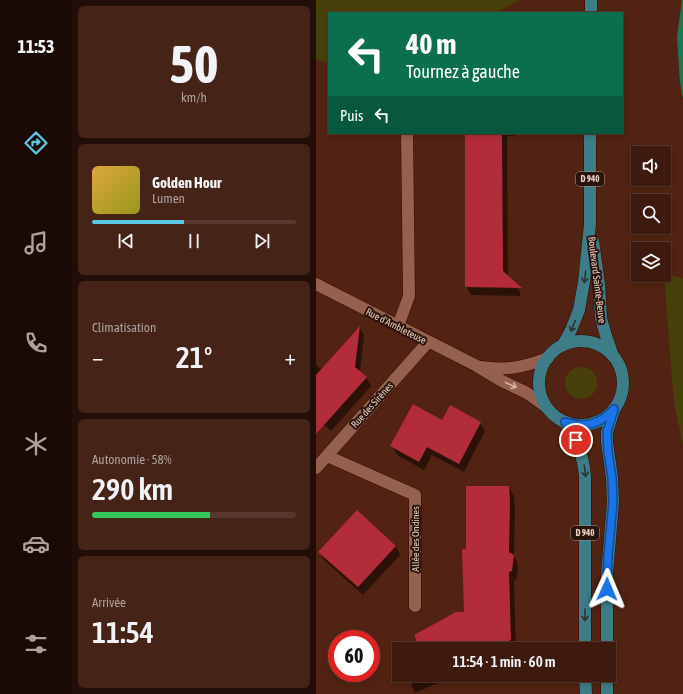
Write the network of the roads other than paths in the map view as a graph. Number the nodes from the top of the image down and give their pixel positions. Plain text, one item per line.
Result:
1 (591, 0) edge
2 (591, 12) edge
3 (407, 134) edge
4 (590, 134) edge
5 (590, 224) junction
6 (316, 284) edge
7 (398, 326) junction
8 (428, 342) junction
9 (563, 345) junction
10 (614, 357) junction
11 (548, 358) junction
12 (477, 366) junction
13 (545, 406) junction
14 (614, 409) junction
15 (565, 422) junction
16 (327, 456) junction
17 (316, 468) edge
18 (415, 606) dead end
19 (585, 642) edge
20 (607, 642) edge
21 (585, 682) edge
22 (607, 682) edge
23 (586, 694) edge
24 (607, 694) edge

1 - 2 main road
3 - 7 street
4 - 5 main road, Boulevard Sainte-Beuve / D 940
5 -> 9 main road, Boulevard Sainte-Beuve / D 940
5 - 10 main road, Boulevard Sainte-Beuve / D 940
6 - 7 street, Rue d'Ambleteuse
7 - 8 street, Rue d'Ambleteuse
8 - 12 street, Rue d'Ambleteuse
8 - 16 street, Rue des Sirènes
9 - 10 main road
9 - 11 main road
10 - 14 main road
11 - 12 street, Rue d'Ambleteuse
11 - 13 main road
12 -> 13 street, Rue d'Ambleteuse
13 - 15 main road
14 - 15 main road
14 - 20 main road, D 940
15 -> 19 main road, D 940
16 - 17 street, Rue des Sirènes
16 - 18 street, Allée des Ondines
21 - 23 main road
22 - 24 main road

